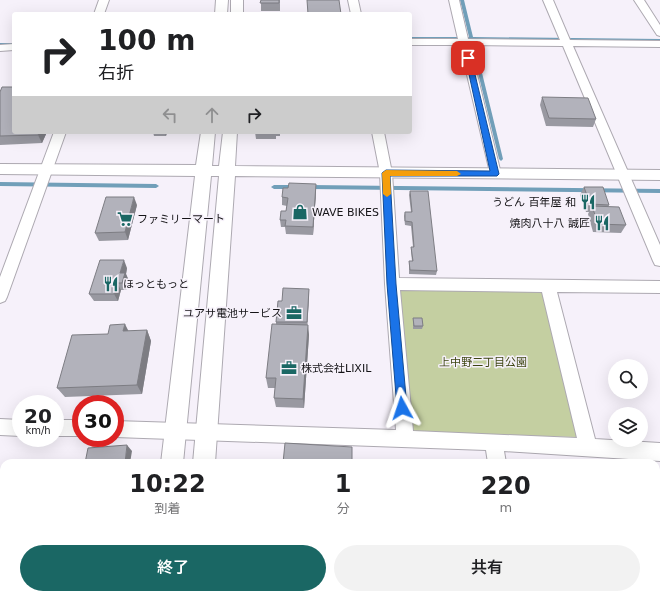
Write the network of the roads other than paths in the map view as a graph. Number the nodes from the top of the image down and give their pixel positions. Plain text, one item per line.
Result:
1 (104, 0) edge
2 (222, 0) edge
3 (238, 0) edge
4 (353, 0) edge
5 (454, 0) edge
6 (548, 0) edge
7 (639, 0) edge
8 (100, 12) edge
9 (221, 12) edge
10 (237, 12) edge
11 (356, 12) edge
12 (660, 33) edge
13 (566, 40) junction
14 (467, 41) junction
15 (412, 42) edge
16 (660, 44) edge
17 (12, 47) edge
18 (0, 48) edge
19 (59, 134) edge
20 (208, 134) edge
21 (230, 134) edge
22 (378, 134) edge
23 (0, 169) edge
24 (203, 171) junction
25 (228, 171) junction
26 (495, 174) junction
27 (660, 175) edge
28 (44, 180) junction
29 (386, 183) junction
30 (628, 186) junction
31 (660, 261) edge
32 (3, 280) edge
33 (392, 284) junction
34 (548, 286) junction
35 (660, 287) edge
36 (0, 297) edge
37 (0, 427) edge
38 (12, 428) edge
39 (124, 429) edge
40 (175, 431) junction
41 (206, 432) junction
42 (405, 439) junction
43 (494, 442) junction
44 (588, 448) junction
45 (660, 452) edge
46 (172, 459) edge
47 (204, 459) edge
48 (496, 459) edge

1 - 8 street
2 - 9 street
3 - 10 street
4 - 11 street
5 - 14 street
6 - 13 street
7 - 12 street
13 - 14 street
13 - 16 street
13 - 30 street
14 - 15 street
14 - 26 street
17 - 18 street
19 - 28 street
20 - 24 street
21 - 25 street
22 - 29 street
23 - 28 street
24 - 25 street
24 - 28 street
24 - 40 street
25 - 29 street
25 - 41 street
26 - 29 street
26 - 30 street
27 - 30 street
28 - 32 street
29 - 33 street
30 - 31 street
32 - 36 street
33 - 34 street
33 - 42 street
34 - 35 street
34 - 44 street
37 - 38 street
39 - 40 street
40 - 41 street
40 - 46 street
41 - 42 street
41 - 47 street
42 - 43 street
43 - 44 street
43 - 48 street
44 - 45 street

